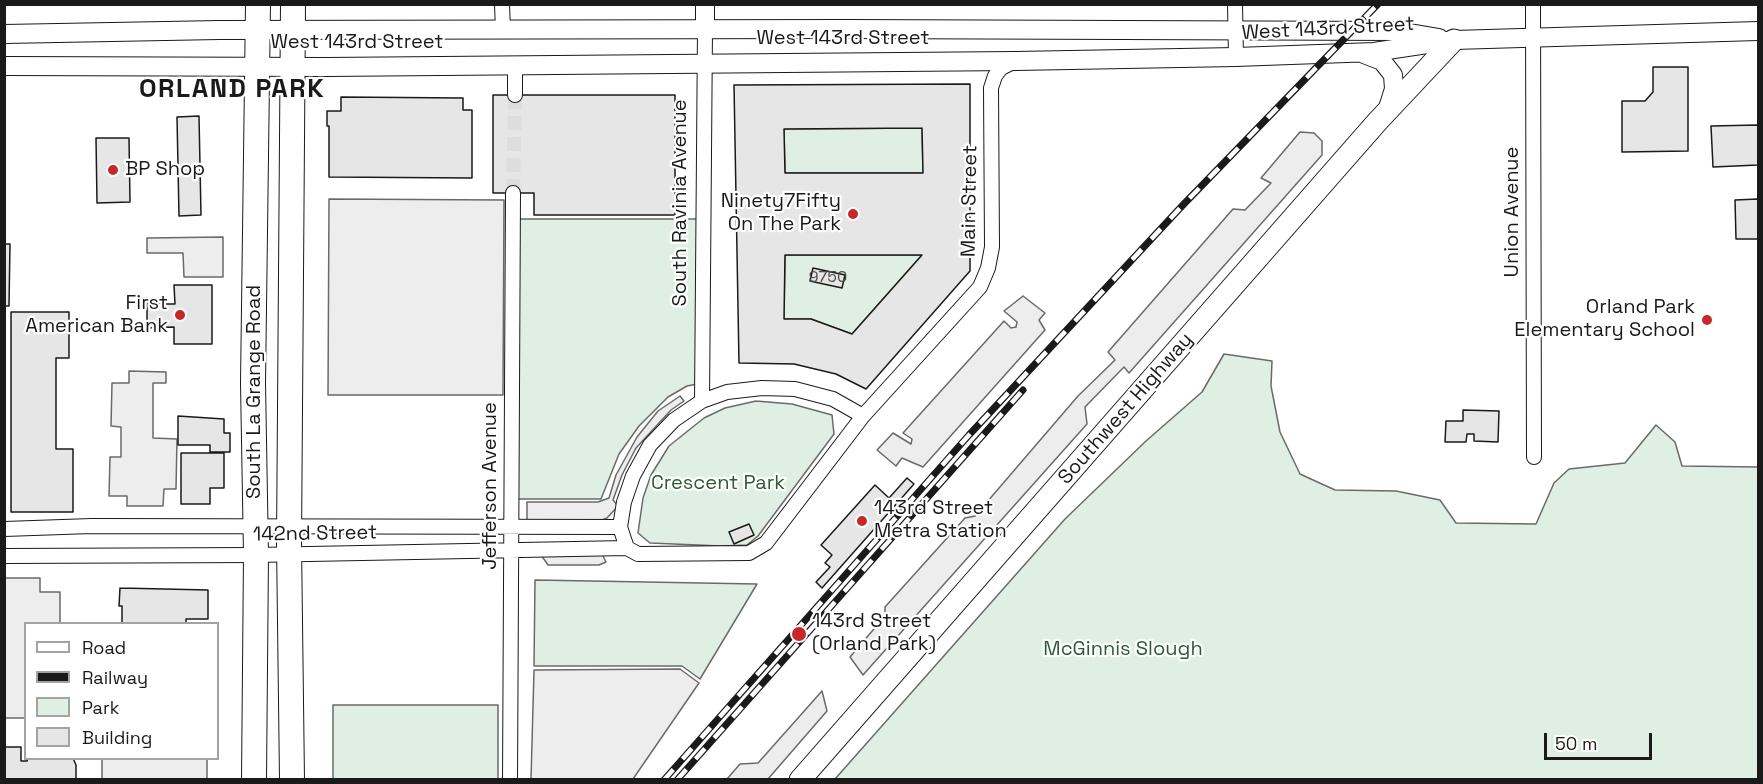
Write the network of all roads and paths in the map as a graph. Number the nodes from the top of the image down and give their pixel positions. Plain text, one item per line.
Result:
1 (258, 4) edge
2 (293, 4) edge
3 (502, 4) edge
4 (705, 4) edge
5 (1235, 4) edge
6 (1533, 4) edge
7 (705, 29) junction
8 (258, 30) junction
9 (293, 30) junction
10 (503, 30) junction
11 (1236, 31) junction
12 (1758, 31) edge
13 (4, 34) edge
14 (1533, 38) junction
15 (1454, 40) junction
16 (1354, 52) junction
17 (1236, 57) junction
18 (959, 61) junction
19 (1015, 61) junction
20 (705, 62) junction
21 (514, 64) junction
22 (4, 66) edge
23 (257, 66) junction
24 (292, 66) junction
25 (990, 93) junction
26 (514, 95) tunnel mouth
27 (1386, 111) junction
28 (513, 193) tunnel mouth
29 (702, 401) junction
30 (863, 416) junction
31 (1534, 458) dead end
32 (290, 526) junction
33 (255, 527) junction
34 (511, 527) junction
35 (620, 527) junction
36 (4, 529) edge
37 (627, 548) junction
38 (510, 549) junction
39 (290, 554) junction
40 (256, 555) junction
41 (4, 556) edge
42 (254, 780) edge
43 (292, 780) edge
44 (510, 780) edge
45 (800, 780) edge

1 - 8 highway, South La Grange Road
2 - 9 highway, South La Grange Road
3 - 10 street
4 - 7 main road, South Ravinia Avenue
5 - 11 street
6 - 14 street, Union Avenue
7 - 10 main road, West 143rd Street
7 - 11 main road, West 143rd Street
7 - 20 street, South Ravinia Avenue
8 - 9 main road, West 143rd Street
8 - 13 main road, West 143rd Street
8 - 23 highway, South La Grange Road
9 - 10 main road, West 143rd Street
9 - 24 highway, South La Grange Road
11 - 15 main road, West 143rd Street
11 - 17 street
12 - 14 main road
14 - 15 main road
14 - 31 street, Union Avenue
15 - 16 main road, West 143rd Street
15 - 27 main road, Southwest Highway
16 - 17 main road, West 143rd Street
16 - 27 main road
17 - 19 main road, West 143rd Street
18 - 19 main road, West 143rd Street
18 - 20 main road, West 143rd Street
18 - 25 street
19 - 25 street, Main Street
20 - 21 main road, West 143rd Street
20 - 29 street, South Ravinia Avenue
21 - 24 main road, West 143rd Street
21 - 26 street
22 - 23 main road, West 143rd Street
23 - 24 main road, West 143rd Street
23 - 33 highway, South La Grange Road
24 - 32 highway, South La Grange Road
25 - 30 street, Main Street
27 - 45 main road, Southwest Highway
28 - 34 street, Jefferson Avenue
29 - 30 street
29 - 35 street
30 - 37 street, Main Street
32 - 33 street, 142nd Street
32 - 34 street, 142nd Street
32 - 39 highway, South La Grange Road
33 - 36 street, 142nd Street
33 - 40 highway, South La Grange Road
34 - 35 street, 142nd Street
34 - 38 street, Jefferson Avenue
35 - 37 street
37 - 38 street, 142nd Street
38 - 39 street, 142nd Street
38 - 44 street, Jefferson Avenue
39 - 40 street, 142nd Street
39 - 43 highway, South La Grange Road
40 - 41 street, 142nd Street
40 - 42 highway, South La Grange Road

